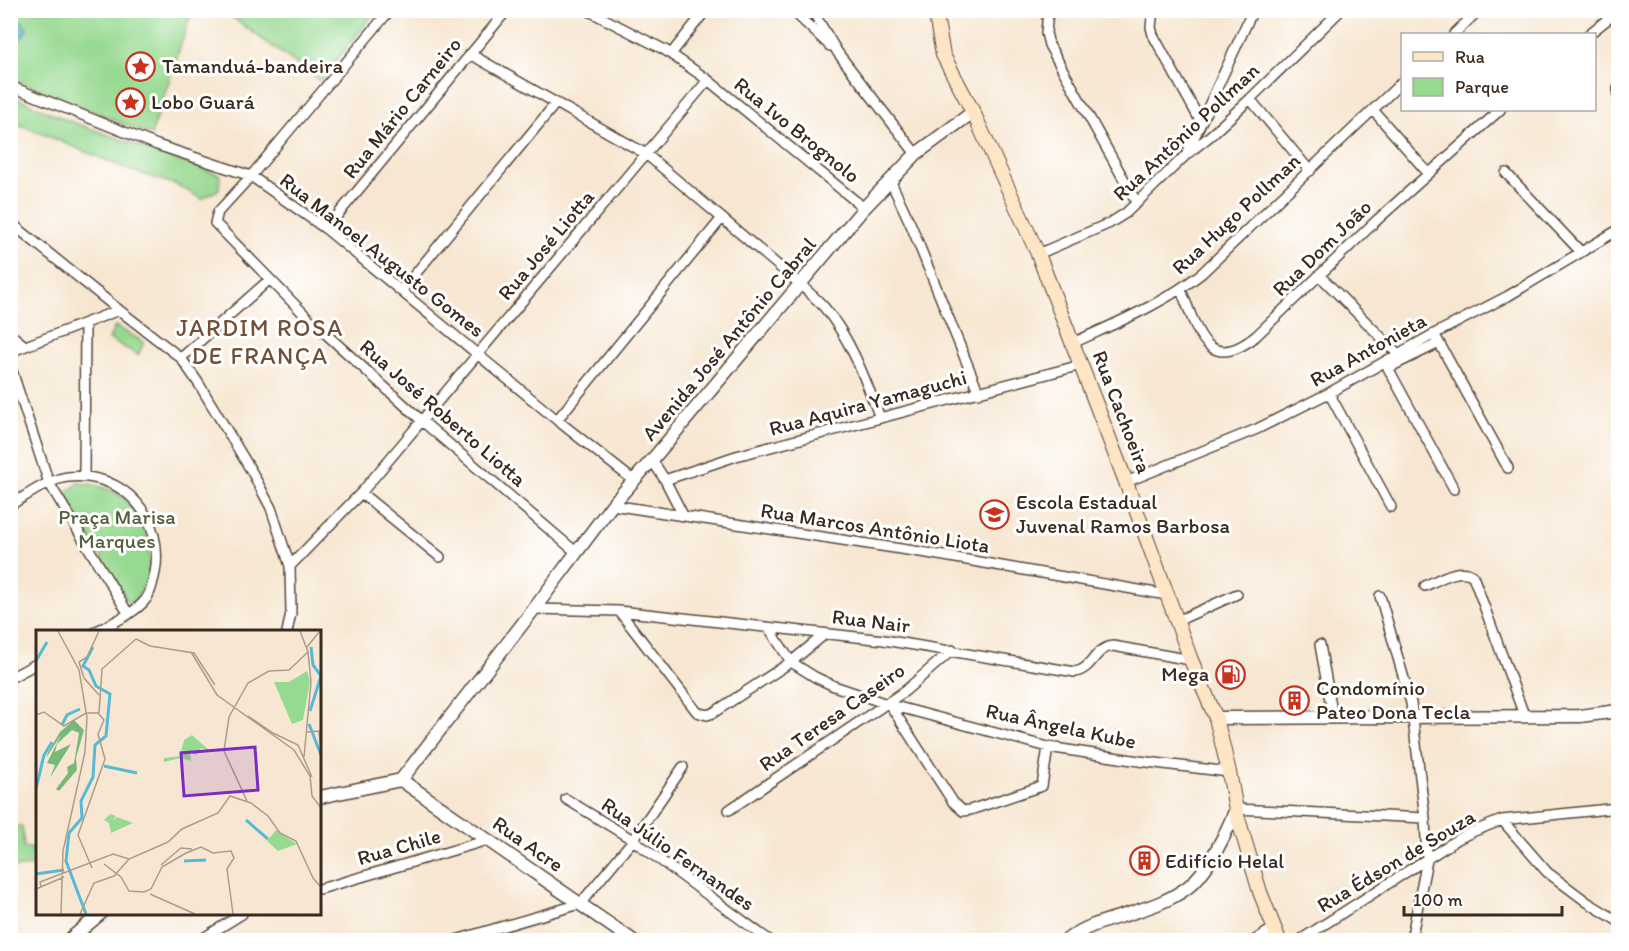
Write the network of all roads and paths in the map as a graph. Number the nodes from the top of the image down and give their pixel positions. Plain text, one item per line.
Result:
1 (390, 10) edge
2 (507, 10) edge
3 (587, 10) edge
4 (705, 10) edge
5 (792, 10) edge
6 (812, 10) edge
7 (935, 10) edge
8 (1048, 10) edge
9 (1153, 10) edge
10 (1252, 10) edge
11 (1341, 10) edge
12 (1479, 10) edge
13 (1618, 12) edge
14 (1455, 33) edge
15 (1590, 33) edge
16 (838, 53) junction
17 (470, 54) junction
18 (671, 54) junction
19 (708, 80) junction
20 (1401, 83) edge
21 (10, 86) edge
22 (1618, 88) edge
23 (1618, 96) edge
24 (1250, 99) junction
25 (556, 103) junction
26 (1373, 110) junction
27 (1499, 111) edge
28 (973, 112) junction
29 (1201, 122) junction
30 (1197, 141) junction
31 (646, 154) junction
32 (916, 154) junction
33 (1310, 171) junction
34 (1428, 173) junction
35 (1506, 173) dead end
36 (251, 176) junction
37 (890, 180) junction
38 (1137, 203) junction
39 (864, 208) junction
40 (722, 218) junction
41 (10, 222) edge
42 (326, 229) junction
43 (1618, 230) edge
44 (1581, 252) junction
45 (1038, 254) junction
46 (1319, 275) junction
47 (269, 279) junction
48 (800, 284) junction
49 (402, 290) junction
50 (1181, 290) junction
51 (119, 310) junction
52 (84, 324) junction
53 (10, 334) edge
54 (1436, 338) junction
55 (1073, 343) junction
56 (25, 346) junction
57 (10, 352) edge
58 (478, 354) junction
59 (1398, 354) junction
60 (181, 358) junction
61 (10, 365) edge
62 (1081, 365) junction
63 (980, 393) junction
64 (1329, 393) junction
65 (880, 418) junction
66 (557, 420) junction
67 (422, 421) junction
68 (652, 460) junction
69 (1508, 468) dead end
70 (84, 476) junction
71 (633, 480) junction
72 (665, 480) junction
73 (1126, 482) junction
74 (49, 483) junction
75 (1454, 489) dead end
76 (361, 493) junction
77 (10, 505) edge
78 (612, 505) junction
79 (1391, 507) dead end
80 (682, 515) junction
81 (577, 553) junction
82 (440, 557) dead end
83 (290, 566) junction
84 (1425, 586) dead end
85 (1237, 594) dead end
86 (1167, 595) junction
87 (1380, 596) dead end
88 (534, 609) junction
89 (619, 611) junction
90 (128, 614) junction
91 (1177, 621) junction
92 (769, 628) junction
93 (99, 630) edge
94 (287, 630) edge
95 (825, 634) junction
96 (1320, 645) dead end
97 (952, 650) junction
98 (1191, 660) junction
99 (791, 662) junction
100 (36, 664) edge
101 (10, 678) edge
102 (889, 704) junction
103 (1618, 711) edge
104 (1524, 715) junction
105 (1333, 717) junction
106 (1412, 717) junction
107 (1216, 718) junction
108 (1048, 747) junction
109 (683, 767) dead end
110 (1229, 772) junction
111 (401, 780) junction
112 (321, 797) edge
113 (566, 799) dead end
114 (1618, 808) edge
115 (1236, 809) junction
116 (729, 810) dead end
117 (1425, 818) junction
118 (1502, 820) junction
119 (488, 840) junction
120 (633, 840) junction
121 (1427, 860) junction
122 (321, 889) edge
123 (580, 904) junction
124 (99, 915) edge
125 (240, 915) edge
126 (1618, 921) edge
127 (1276, 934) edge
128 (69, 940) edge
129 (200, 940) edge
130 (456, 940) edge
131 (632, 940) edge
132 (769, 940) edge
133 (1067, 940) edge
134 (1255, 940) edge
135 (1300, 940) edge
136 (1411, 940) edge

1 - 36 street
2 - 17 street, Rua Mário Carneiro
3 - 18 street, Rua Ivo Brognolo
4 - 18 street
5 - 16 street
6 - 16 street
7 - 28 main road, Rua Cachoeira
8 - 38 street
9 - 29 street
10 - 29 street
11 - 24 street, Rua Antônio Pollman
12 - 14 street
13 - 15 street
16 - 32 street
17 - 25 street
17 - 42 street, Rua Mário Carneiro
18 - 19 street, Rua Ivo Brognolo
19 - 31 street, Rua José Liotta
19 - 39 street, Rua Ivo Brognolo
20 - 26 street, Rua Hugo Pollman
21 - 36 street, Rua Manoel Augusto Gomes
22 - 23 street
24 - 30 street, Rua Antônio Pollman
24 - 33 street
25 - 31 street
25 - 49 street
26 - 33 street, Rua Hugo Pollman
26 - 34 street
27 - 34 street, Rua Dom João
28 - 32 street, Avenida José Antônio Cabral
28 - 45 main road, Rua Cachoeira
29 - 30 street
30 - 38 street, Rua Antônio Pollman
31 - 40 street
31 - 58 street, Rua José Liotta
32 - 37 street, Avenida José Antônio Cabral
33 - 50 street, Rua Hugo Pollman
34 - 46 street, Rua Dom João
35 - 44 street
36 - 42 street, Rua Manoel Augusto Gomes
36 - 47 street, Rua José Roberto Liotta
37 - 39 street, Avenida José Antônio Cabral
37 - 63 street
38 - 45 street, Rua Antônio Pollman
39 - 48 street, Avenida José Antônio Cabral
40 - 48 street
40 - 66 street
41 - 51 street
42 - 49 street, Rua Manoel Augusto Gomes
43 - 44 street, Rua Antonieta
44 - 54 street, Rua Antonieta
45 - 55 main road, Rua Cachoeira
46 - 50 street, Rua Dom João
46 - 59 street
47 - 60 street
47 - 67 street, Rua José Roberto Liotta
48 - 65 street
48 - 68 street, Avenida José Antônio Cabral
49 - 58 street, Rua Manoel Augusto Gomes
50 - 55 street, Rua Hugo Pollman
51 - 52 street
51 - 60 street
52 - 56 street
52 - 70 street
53 - 56 street
54 - 59 street, Rua Antonieta
54 - 69 street
54 - 75 street
55 - 62 main road, Rua Cachoeira
56 - 57 street
58 - 66 street, Rua Manoel Augusto Gomes
58 - 67 street, Rua José Liotta
59 - 64 street, Rua Antonieta
60 - 83 street
61 - 74 street
62 - 63 street, Rua Aquira Yamaguchi
62 - 73 main road, Rua Cachoeira
63 - 65 street, Rua Aquira Yamaguchi
64 - 73 street, Rua Antonieta
64 - 79 street
65 - 72 street, Rua Aquira Yamaguchi
66 - 71 street, Rua Manoel Augusto Gomes
67 - 76 street, Rua José Liotta
67 - 81 street, Rua José Roberto Liotta
68 - 71 street, Avenida José Antônio Cabral
68 - 72 street
70 - 74 street
70 - 90 street
71 - 78 street, Avenida José Antônio Cabral
72 - 80 street
73 - 86 main road, Rua Cachoeira
74 - 77 street
74 - 90 street
76 - 82 street
76 - 83 street, Rua José Liotta
78 - 80 street, Rua Marcos Antônio Liota
78 - 81 street, Avenida José Antônio Cabral
80 - 86 street, Rua Marcos Antônio Liota
81 - 88 street, Avenida José Antônio Cabral
83 - 94 street
84 - 104 street
85 - 91 street
86 - 91 main road, Rua Cachoeira
87 - 106 street
88 - 89 street, Rua Nair
88 - 111 street, Avenida José Antônio Cabral
89 - 92 street, Rua Nair
89 - 99 street
90 - 93 street
91 - 98 main road, Rua Cachoeira
92 - 95 street, Rua Nair
92 - 99 street
95 - 97 street, Rua Nair
95 - 99 street
96 - 105 street
97 - 98 street, Rua Nair
97 - 102 street, Rua Teresa Caseiro
98 - 107 main road, Rua Cachoeira
99 - 102 street, Rua Ângela Kube
100 - 101 street
102 - 108 street, Rua Ângela Kube
102 - 108 street
102 - 116 street, Rua Teresa Caseiro
103 - 104 street
104 - 106 street
105 - 106 street
105 - 107 street
106 - 117 street
107 - 110 main road, Rua Cachoeira
108 - 110 street, Rua Ângela Kube
109 - 120 street
110 - 115 main road, Rua Cachoeira
111 - 112 street
111 - 119 street, Rua Acre
113 - 120 street, Rua Júlio Fernandes
114 - 118 street
115 - 117 street
115 - 127 main road, Rua Cachoeira
115 - 133 street
117 - 121 street
118 - 121 street, Rua Édson de Souza
118 - 126 street, Rua Édson de Souza
119 - 122 street, Rua Chile
119 - 123 street, Rua Acre
120 - 123 street
120 - 132 street, Rua Júlio Fernandes
121 - 135 street, Rua Édson de Souza
121 - 136 street
123 - 130 street
123 - 131 street, Rua Acre
124 - 128 street
125 - 129 street
127 - 134 street

